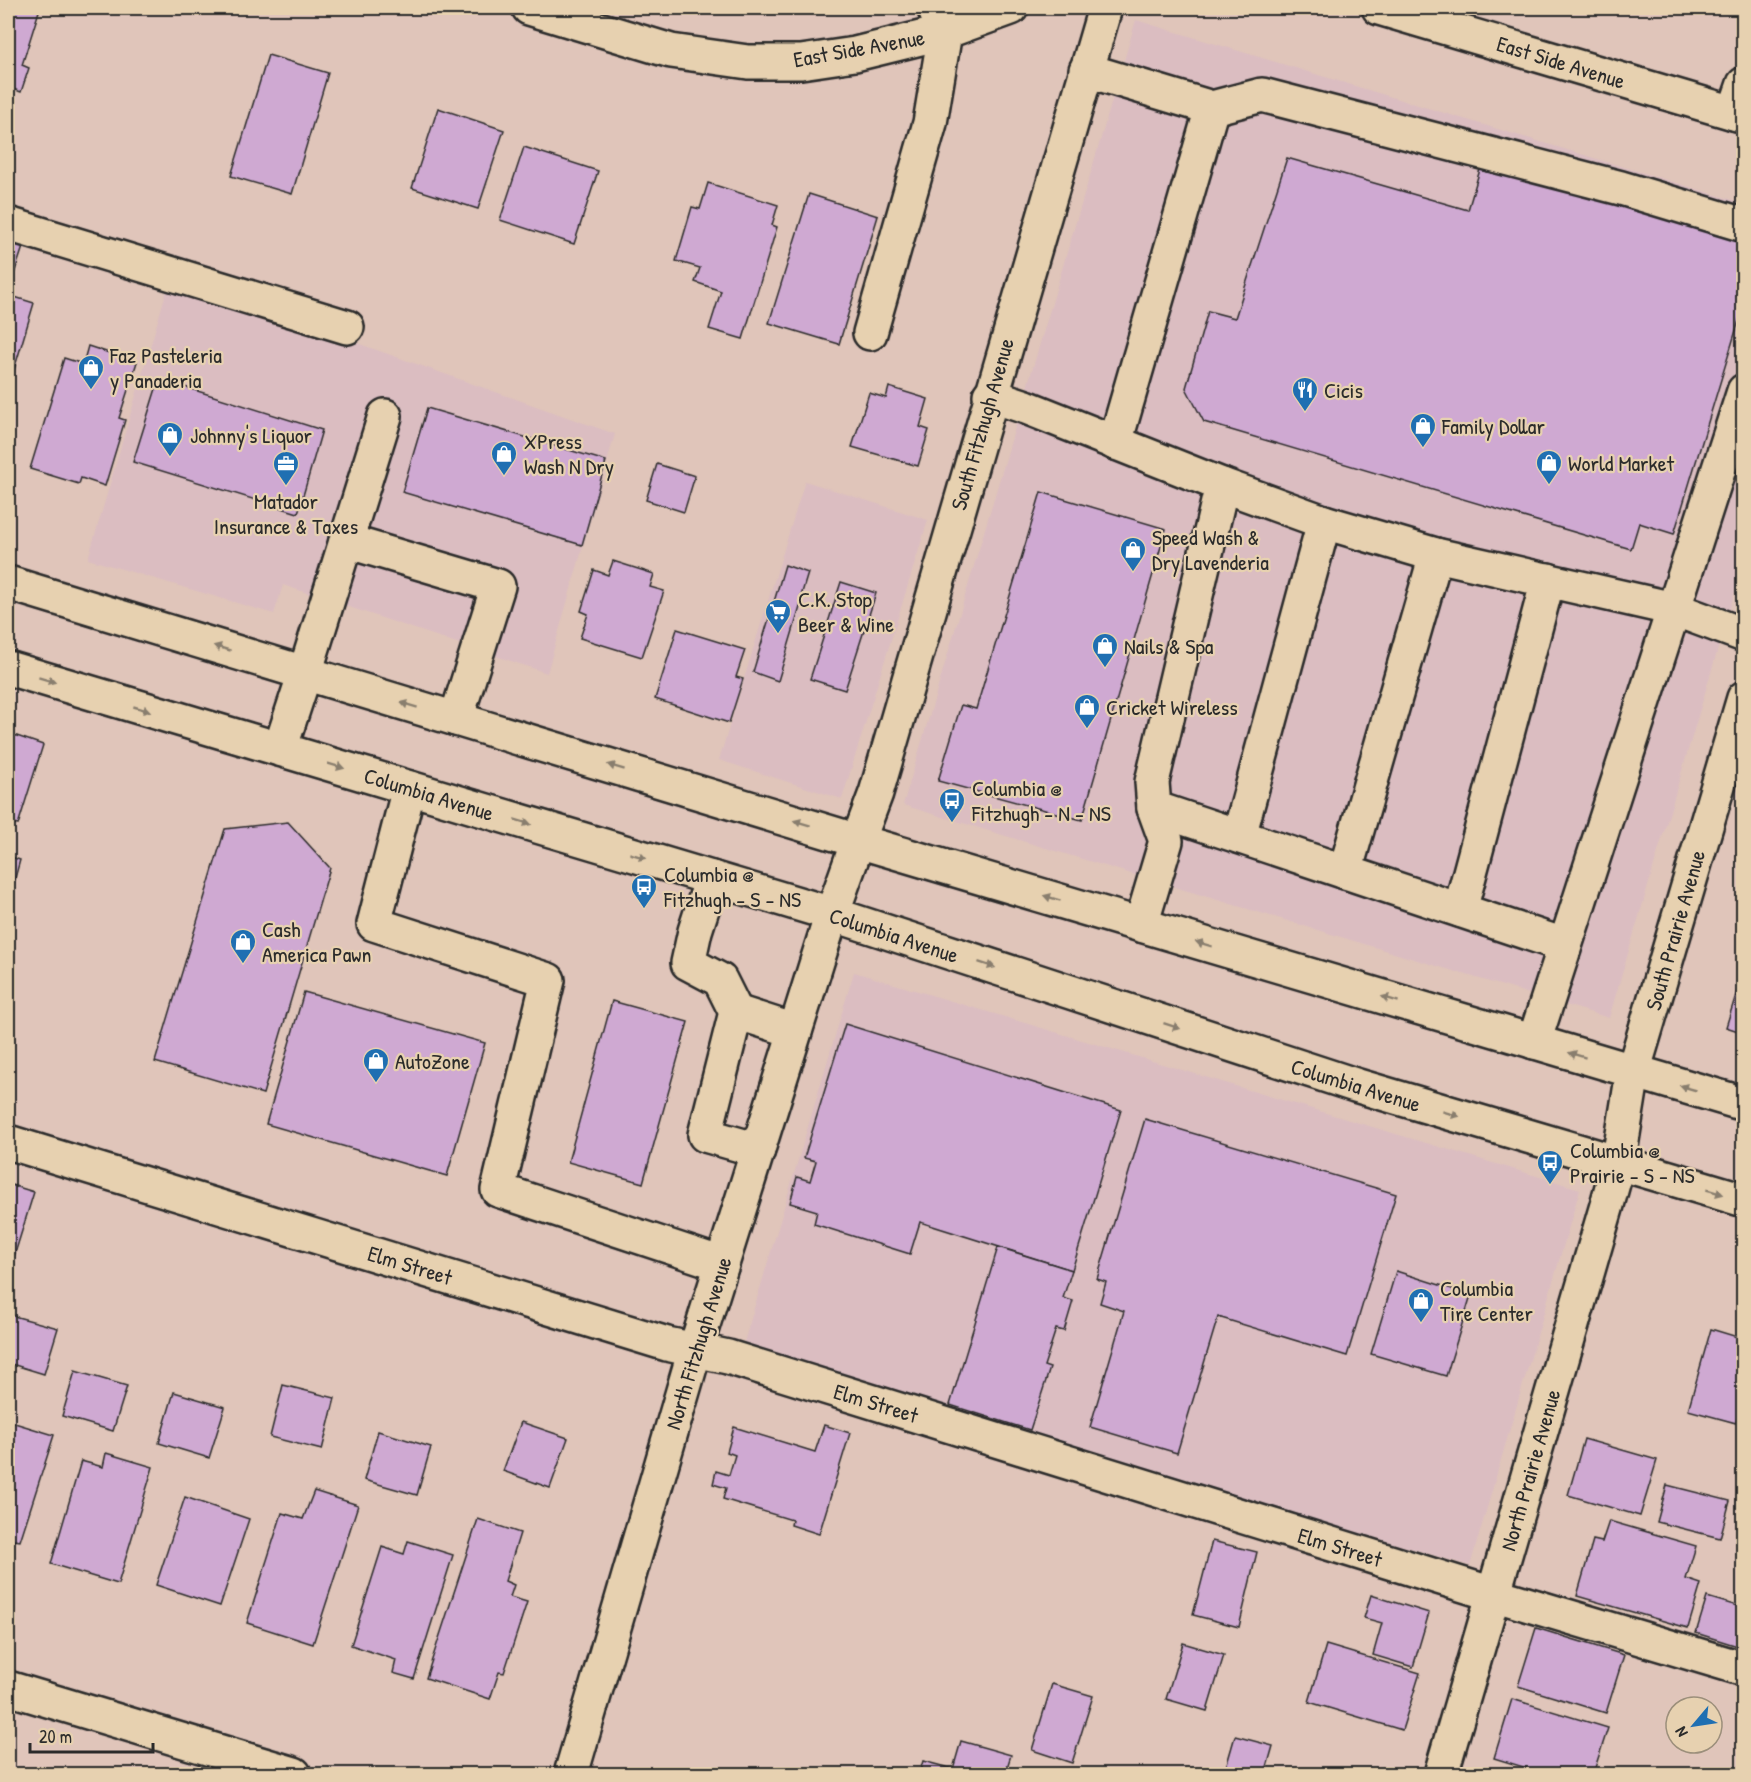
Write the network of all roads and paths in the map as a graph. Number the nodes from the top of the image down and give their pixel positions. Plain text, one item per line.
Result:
1 (530, 8) edge
2 (1011, 8) edge
3 (1105, 8) edge
4 (1379, 8) edge
5 (940, 20) edge
6 (1086, 70) junction
7 (1740, 105) edge
8 (1212, 108) junction
9 (8, 224) edge
10 (1743, 225) edge
11 (347, 327) dead end
12 (870, 333) dead end
13 (1743, 391) edge
14 (990, 395) junction
15 (385, 416) dead end
16 (1115, 443) junction
17 (1222, 485) junction
18 (1323, 522) junction
19 (346, 541) junction
20 (1436, 555) junction
21 (1548, 580) junction
22 (8, 583) edge
23 (1674, 609) junction
24 (1743, 635) edge
25 (8, 668) edge
26 (305, 673) junction
27 (1743, 698) edge
28 (456, 719) junction
29 (280, 749) junction
30 (409, 788) junction
31 (1154, 808) junction
32 (1239, 836) junction
33 (858, 841) junction
34 (1344, 872) junction
35 (712, 878) junction
36 (1460, 910) junction
37 (832, 914) junction
38 (1142, 925) junction
39 (1564, 945) junction
40 (735, 1012) junction
41 (795, 1031) junction
42 (1534, 1042) junction
43 (1633, 1072) junction
44 (1743, 1104) edge
45 (8, 1142) edge
46 (758, 1150) junction
47 (1618, 1165) junction
48 (1743, 1200) edge
49 (722, 1264) junction
50 (695, 1350) junction
51 (1494, 1594) junction
52 (1743, 1669) edge
53 (8, 1688) edge
54 (294, 1774) edge
55 (572, 1774) edge
56 (1441, 1774) edge

1 - 5 street, East Side Avenue
2 - 5 street, East Side Avenue
3 - 6 street, South Fitzhugh Avenue
4 - 7 street, East Side Avenue
5 - 12 street
6 - 8 street
6 - 14 street, South Fitzhugh Avenue
8 - 10 street
8 - 16 street
9 - 11 street
13 - 23 street
14 - 16 street
14 - 33 street, South Fitzhugh Avenue
15 - 19 street
16 - 17 street
17 - 18 street
17 - 31 street
18 - 20 street
18 - 32 street
19 - 26 street
19 - 28 street
20 - 21 street
20 - 34 street
21 - 23 street
21 - 36 street
26 -> 22 street
23 - 24 street
23 - 39 street
25 -> 29 street, Columbia Avenue
28 -> 26 street
26 - 29 street
27 - 43 street, South Prairie Avenue
33 -> 28 street
29 -> 30 street, Columbia Avenue
30 -> 35 street, Columbia Avenue
30 - 49 street
31 - 32 street
31 - 38 street
32 - 34 street
33 - 37 street, South Fitzhugh Avenue
38 -> 33 street
34 - 36 street
35 - 37 street, Columbia Avenue
35 - 40 street
36 - 39 street
37 - 41 street, North Fitzhugh Avenue
37 -> 47 street, Columbia Avenue
42 -> 38 street
39 - 42 street
40 - 41 street
40 - 46 street
41 - 46 street, North Fitzhugh Avenue
43 -> 42 street
44 -> 43 street
43 - 47 street, South Prairie Avenue
45 - 50 street, Elm Street
46 - 49 street, North Fitzhugh Avenue
47 -> 48 street, Columbia Avenue
47 - 51 street, North Prairie Avenue
49 - 50 street, North Fitzhugh Avenue
50 - 51 street, Elm Street
50 - 55 street, North Fitzhugh Avenue
51 - 52 street, Elm Street
51 - 56 street, North Prairie Avenue
53 - 54 street

